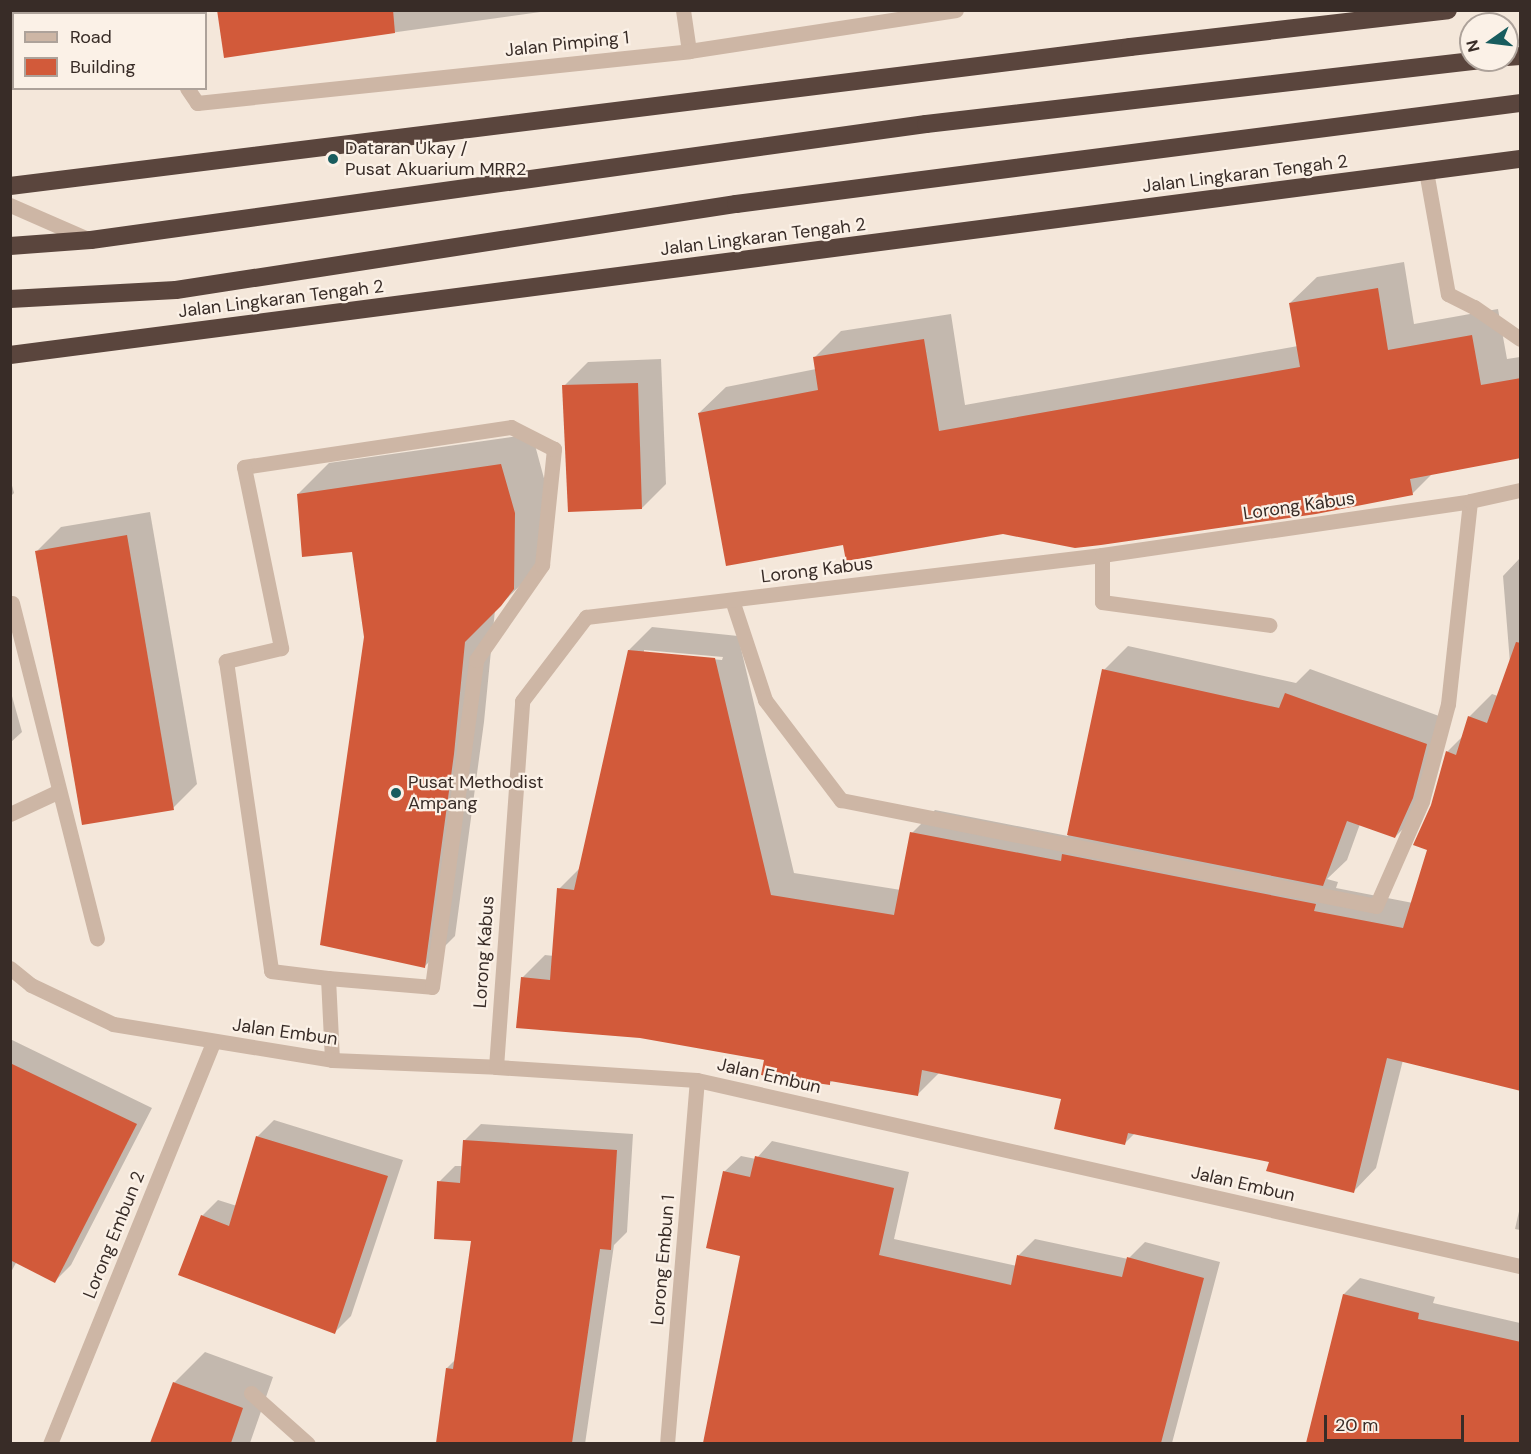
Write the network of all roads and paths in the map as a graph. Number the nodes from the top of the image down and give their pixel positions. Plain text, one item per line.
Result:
1 (682, 10) edge
2 (956, 10) edge
3 (1448, 10) edge
4 (911, 13) edge
5 (690, 51) junction
6 (1459, 63) edge
7 (188, 90) edge
8 (1521, 103) edge
9 (1521, 159) edge
10 (1426, 171) junction
11 (10, 186) edge
12 (10, 205) edge
13 (91, 240) junction
14 (10, 246) edge
15 (10, 299) edge
16 (1521, 339) edge
17 (10, 355) edge
18 (1521, 490) edge
19 (1470, 501) junction
20 (1102, 555) junction
21 (732, 600) junction
22 (12, 603) dead end
23 (1269, 625) dead end
24 (59, 791) junction
25 (10, 814) edge
26 (97, 938) dead end
27 (10, 968) edge
28 (328, 978) junction
29 (214, 1041) junction
30 (332, 1060) junction
31 (496, 1067) junction
32 (697, 1080) junction
33 (1521, 1266) edge
34 (251, 1393) dead end
35 (50, 1443) edge
36 (308, 1443) edge
37 (667, 1443) edge

1 - 5 street
2 - 4 street, Jalan Pimping 1
3 - 11 highway
4 - 5 street, Jalan Pimping 1
5 - 7 street, Jalan Pimping 1
6 - 13 highway
8 - 15 highway
9 - 10 highway, Jalan Lingkaran Tengah 2
10 - 16 street
10 - 17 highway, Jalan Lingkaran Tengah 2
12 - 13 street
13 - 14 highway
18 - 19 street, Lorong Kabus
19 - 20 street, Lorong Kabus
19 - 21 street
20 - 21 street, Lorong Kabus
20 - 23 street
21 - 31 street, Lorong Kabus
22 - 24 street
24 - 25 street
24 - 26 street
27 - 29 street, Jalan Embun
28 - 28 street
28 - 30 street
29 - 30 street, Jalan Embun
29 - 35 street, Lorong Embun 2
30 - 31 street, Jalan Embun
31 - 32 street, Jalan Embun
32 - 33 street, Jalan Embun
32 - 37 street, Lorong Embun 1
34 - 36 street

